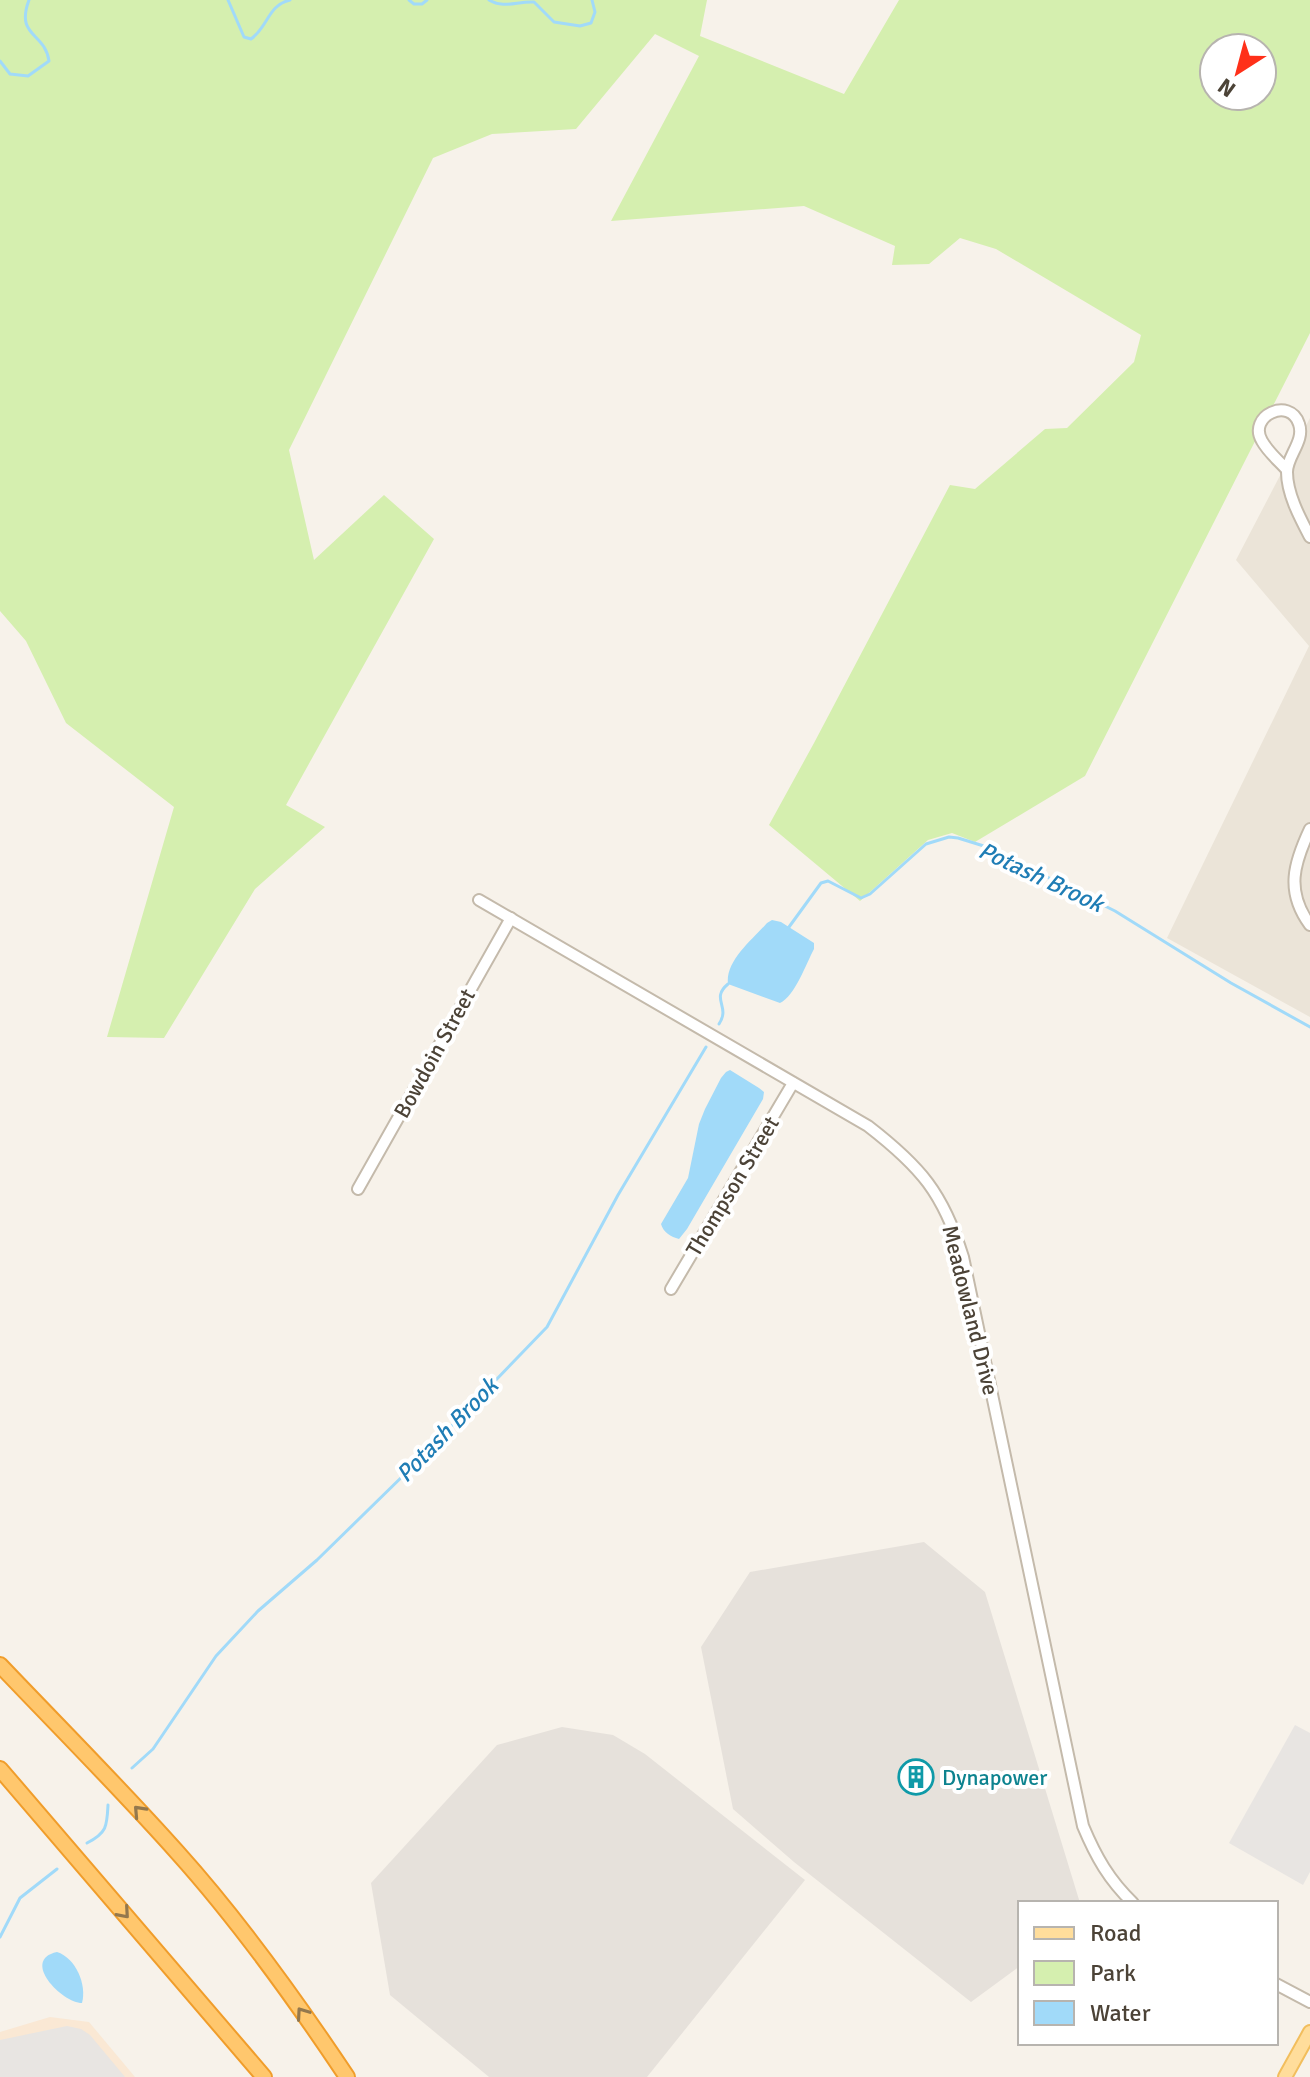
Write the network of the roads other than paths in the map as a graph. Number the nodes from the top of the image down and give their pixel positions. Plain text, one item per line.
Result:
1 (1287, 470) junction
2 (1310, 537) edge
3 (1310, 829) edge
4 (479, 900) dead end
5 (511, 918) junction
6 (1310, 925) edge
7 (793, 1083) junction
8 (358, 1189) dead end
9 (671, 1289) dead end
10 (0, 1665) edge
11 (0, 1769) edge
12 (1131, 1901) edge
13 (1278, 1985) edge
14 (1310, 2002) edge
15 (1310, 2032) edge
16 (264, 2077) edge
17 (347, 2077) edge
18 (1285, 2077) edge

1 - 1 street
1 - 2 street
3 - 6 street
4 - 5 street, Meadowland Drive
5 - 7 street, Meadowland Drive
5 - 8 street, Bowdoin Street
7 - 9 street, Thompson Street
7 - 12 street, Meadowland Drive
17 -> 10 highway
11 -> 16 highway
13 - 14 street
15 - 18 main road

